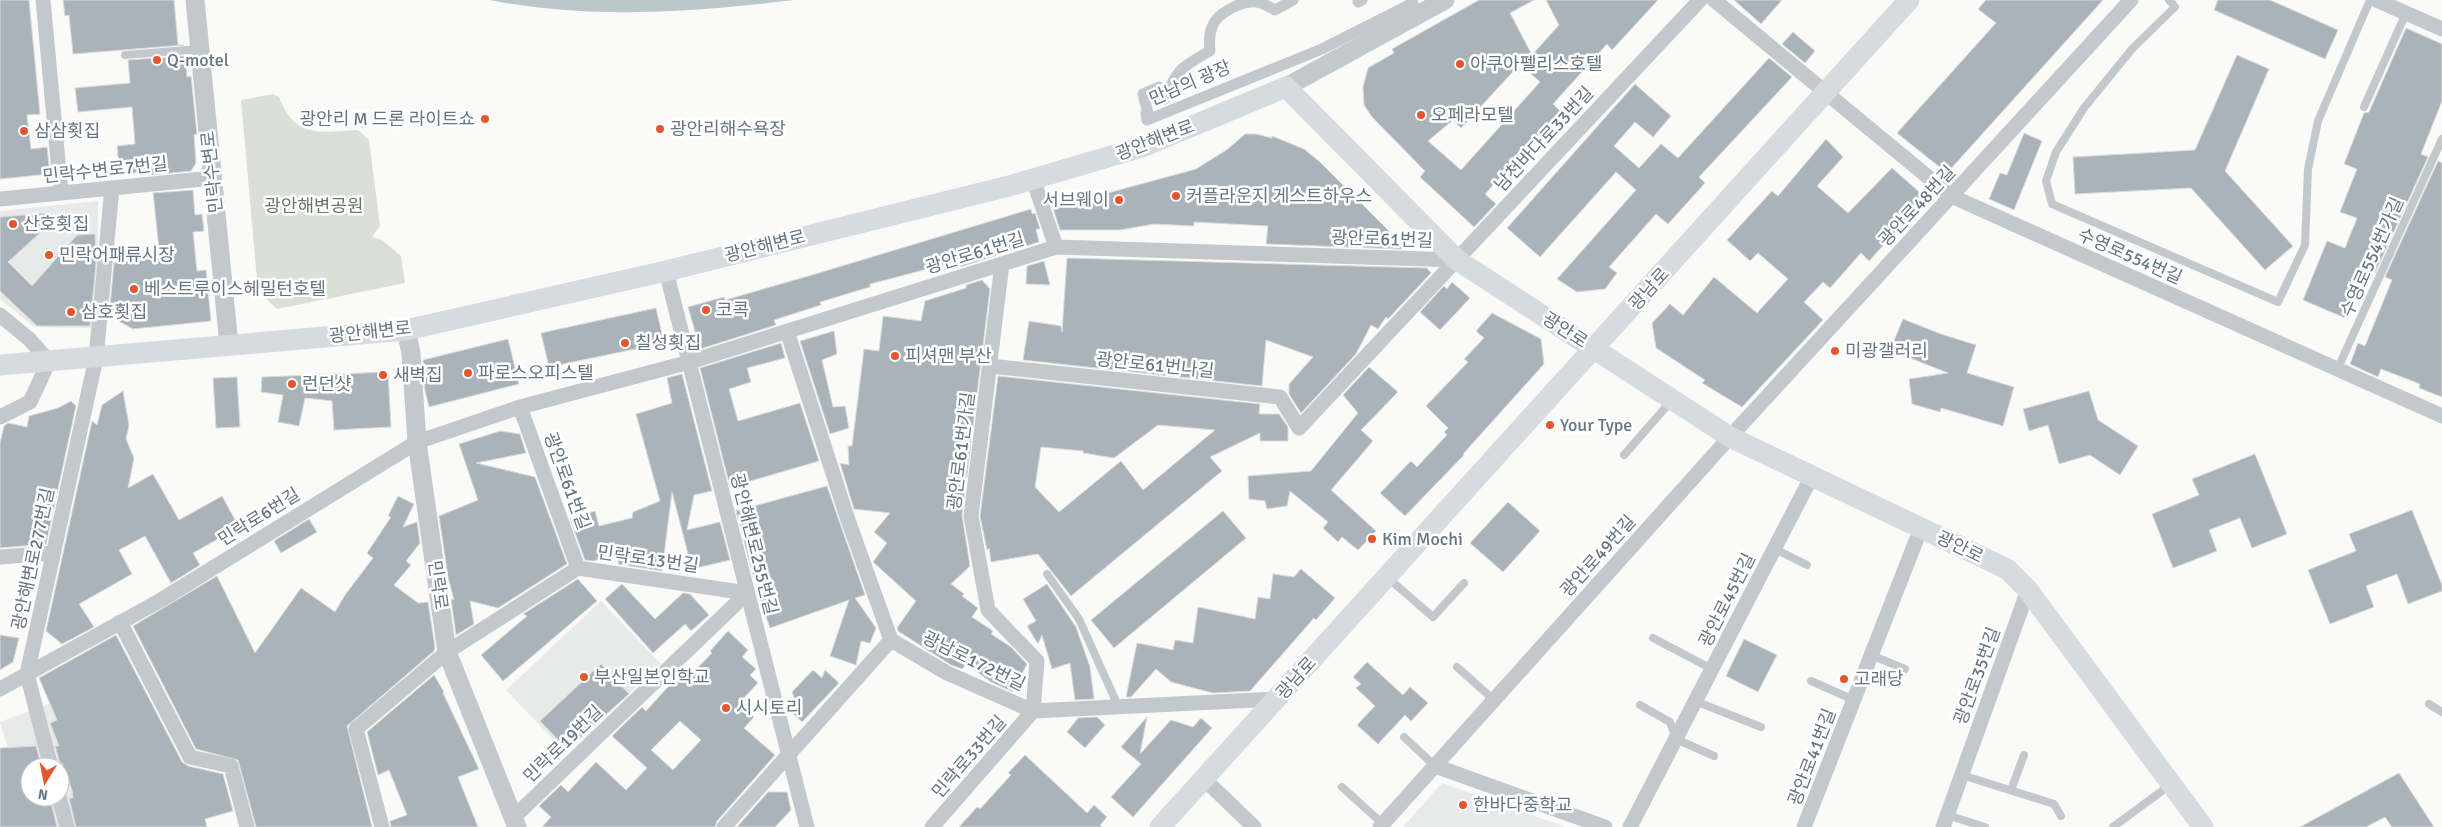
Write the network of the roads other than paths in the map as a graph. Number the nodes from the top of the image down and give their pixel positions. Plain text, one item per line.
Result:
1 (44, 0) edge
2 (195, 0) edge
3 (1293, 0) edge
4 (1358, 0) edge
5 (1362, 0) edge
6 (1411, 0) edge
7 (1444, 0) edge
8 (1700, 0) edge
9 (1714, 0) edge
10 (1909, 0) edge
11 (2131, 0) edge
12 (2170, 0) edge
13 (2370, 0) edge
14 (2376, 0) edge
15 (2406, 13) junction
16 (2442, 29) edge
17 (200, 49) junction
18 (125, 55) dead end
19 (1286, 87) junction
20 (1825, 93) junction
21 (2364, 107) dead end
22 (2442, 138) edge
23 (2434, 156) junction
24 (2442, 160) edge
25 (213, 178) junction
26 (1033, 179) junction
27 (112, 188) junction
28 (61, 193) junction
29 (1951, 196) junction
30 (0, 199) edge
31 (1056, 247) junction
32 (1457, 260) junction
33 (1002, 264) junction
34 (666, 271) junction
35 (0, 315) edge
36 (406, 330) junction
37 (787, 331) junction
38 (229, 345) junction
39 (1595, 349) junction
40 (96, 358) junction
41 (49, 361) junction
42 (689, 361) junction
43 (0, 365) edge
44 (990, 366) junction
45 (2337, 370) junction
46 (1672, 400) junction
47 (520, 407) junction
48 (2442, 416) edge
49 (0, 418) edge
50 (1730, 437) junction
51 (417, 442) junction
52 (1624, 455) dead end
53 (1812, 476) junction
54 (1921, 528) junction
55 (1775, 548) junction
56 (53, 553) junction
57 (0, 557) edge
58 (1807, 565) dead end
59 (578, 568) junction
60 (1047, 574) dead end
61 (1387, 577) junction
62 (1464, 583) dead end
63 (2028, 590) junction
64 (747, 593) junction
65 (120, 622) junction
66 (1653, 638) dead end
67 (891, 640) junction
68 (447, 652) junction
69 (1871, 655) junction
70 (1457, 667) dead end
71 (1905, 669) dead end
72 (1712, 670) junction
73 (27, 674) junction
74 (1811, 681) dead end
75 (0, 689) edge
76 (1276, 699) junction
77 (1494, 700) junction
78 (1854, 700) junction
79 (1695, 702) junction
80 (2430, 704) dead end
81 (1118, 706) junction
82 (1640, 706) dead end
83 (1033, 711) junction
84 (2442, 712) edge
85 (1761, 727) dead end
86 (1404, 737) dead end
87 (1676, 739) junction
88 (789, 754) junction
89 (2024, 754) dead end
90 (1714, 756) dead end
91 (48, 757) edge
92 (1435, 766) junction
93 (1962, 775) junction
94 (1204, 779) junction
95 (2172, 784) junction
96 (1342, 787) dead end
97 (2011, 790) junction
98 (62, 807) edge
99 (2061, 816) dead end
100 (1945, 821) edge
101 (515, 822) edge
102 (1381, 826) edge
103 (67, 827) edge
104 (247, 827) edge
105 (382, 827) edge
106 (724, 827) edge
107 (807, 827) edge
108 (932, 827) edge
109 (1160, 827) edge
110 (1254, 827) edge
111 (1605, 827) edge
112 (1630, 827) edge
113 (1804, 827) edge
114 (1985, 827) edge
115 (2113, 827) edge
116 (2203, 827) edge

1 - 28 street
2 - 17 street, 민락수변로
3 - 6 street, 만남의 광장
4 - 5 street
7 - 19 street, 광안해변로
8 - 32 street, 남천바다로33번길
9 - 20 street, 수영로554번길
10 - 20 main road, 광남로
11 - 29 street, 광안로48번길
12 - 13 lane
14 - 15 street
15 - 16 street
15 - 21 lane
17 - 18 lane
17 - 25 street, 민락수변로
19 - 26 main road, 광안해변로
19 - 32 main road, 광안로
20 - 29 street, 수영로554번길
20 - 39 main road, 광남로
22 - 23 lane, 수영로554번가길
23 - 24 lane
23 - 45 lane, 수영로554번가길
25 - 27 street, 민락수변로7번길
25 - 38 street, 민락수변로
26 - 31 street
26 - 34 main road, 광안해변로
27 - 28 street, 민락수변로7번길
27 - 40 street, 광안해변로277번길
28 - 30 street, 민락수변로7번길
29 - 45 street, 수영로554번길
29 - 50 street, 광안로48번길
31 - 32 street, 광안로61번길
31 - 33 street, 광안로61번길
32 - 39 main road, 광안로
32 - 44 street, 광안로61번나길
33 - 37 street, 광안로61번길
33 - 44 street, 광안로61번가길
34 - 36 main road, 광안해변로
34 - 42 street, 광안해변로255번길
35 - 41 street
36 - 38 main road, 광안해변로
36 - 51 street, 민락로
37 - 42 street, 광안로61번길
37 - 67 street
38 - 40 main road, 광안해변로
39 - 46 main road, 광안로
39 - 61 main road, 광남로
40 - 41 main road, 광안해변로
40 - 56 street, 광안해변로277번길
41 - 43 main road, 광안해변로
41 - 49 street
42 - 47 street, 광안로61번길
42 - 64 street, 광안해변로255번길
44 - 83 street, 광안로61번가길
45 - 48 street, 수영로554번길
46 - 50 main road, 광안로
46 - 52 lane
47 - 51 street, 광안로61번길
47 - 59 street, 광안로61번길
50 - 53 main road, 광안로
50 - 77 street, 광안로49번길
51 - 65 street, 민락로6번길
51 - 68 street, 민락로
53 - 54 main road, 광안로
53 - 55 street, 광안로45번길
54 - 63 main road, 광안로
54 - 69 street, 광안로41번길
55 - 58 lane, 광안로45번길
55 - 72 street, 광안로45번길
56 - 57 street
56 - 73 street, 광안해변로277번길
59 - 64 street, 민락로13번길
59 - 68 street, 민락로13번길
60 - 81 lane
61 - 62 lane
61 - 76 main road, 광남로
63 - 93 street, 광안로35번길
63 - 95 main road, 광안로
64 - 88 street, 광안해변로255번길
64 - 101 street, 민락로19번길
65 - 73 street, 민락로6번길
65 - 104 street
66 - 72 lane, 광안로45번길
67 - 83 street, 광남로172번길
67 - 88 street
68 - 101 street, 민락로
68 - 105 street, 민락로13번길
69 - 71 lane
69 - 78 street, 광안로41번길
70 - 77 lane
72 - 79 street, 광안로45번길
73 - 75 street, 민락로6번길
73 - 91 street, 광안해변로277번길
74 - 78 lane, 광안로41번길
76 - 81 street, 광남로172번길
76 - 94 main road, 광남로
77 - 92 street, 광안로49번길
78 - 113 street, 광안로41번길
79 - 85 lane
79 - 87 street, 광안로45번길
80 - 84 lane
81 - 83 street, 광남로172번길
82 - 87 lane
83 - 108 street, 민락로33번길
86 - 92 lane
87 - 90 lane
87 - 112 street, 광안로45번길
88 - 106 street
88 - 107 street, 광안해변로255번길
89 - 97 lane
92 - 102 street, 광안로49번길
92 - 111 street
93 - 97 lane
93 - 100 street, 광안로35번길
94 - 109 main road, 광남로
94 - 110 street
95 - 115 lane
95 - 116 main road, 광안로
96 - 102 lane
97 - 99 lane
98 - 103 street
100 - 114 lane, 광안로35번길

